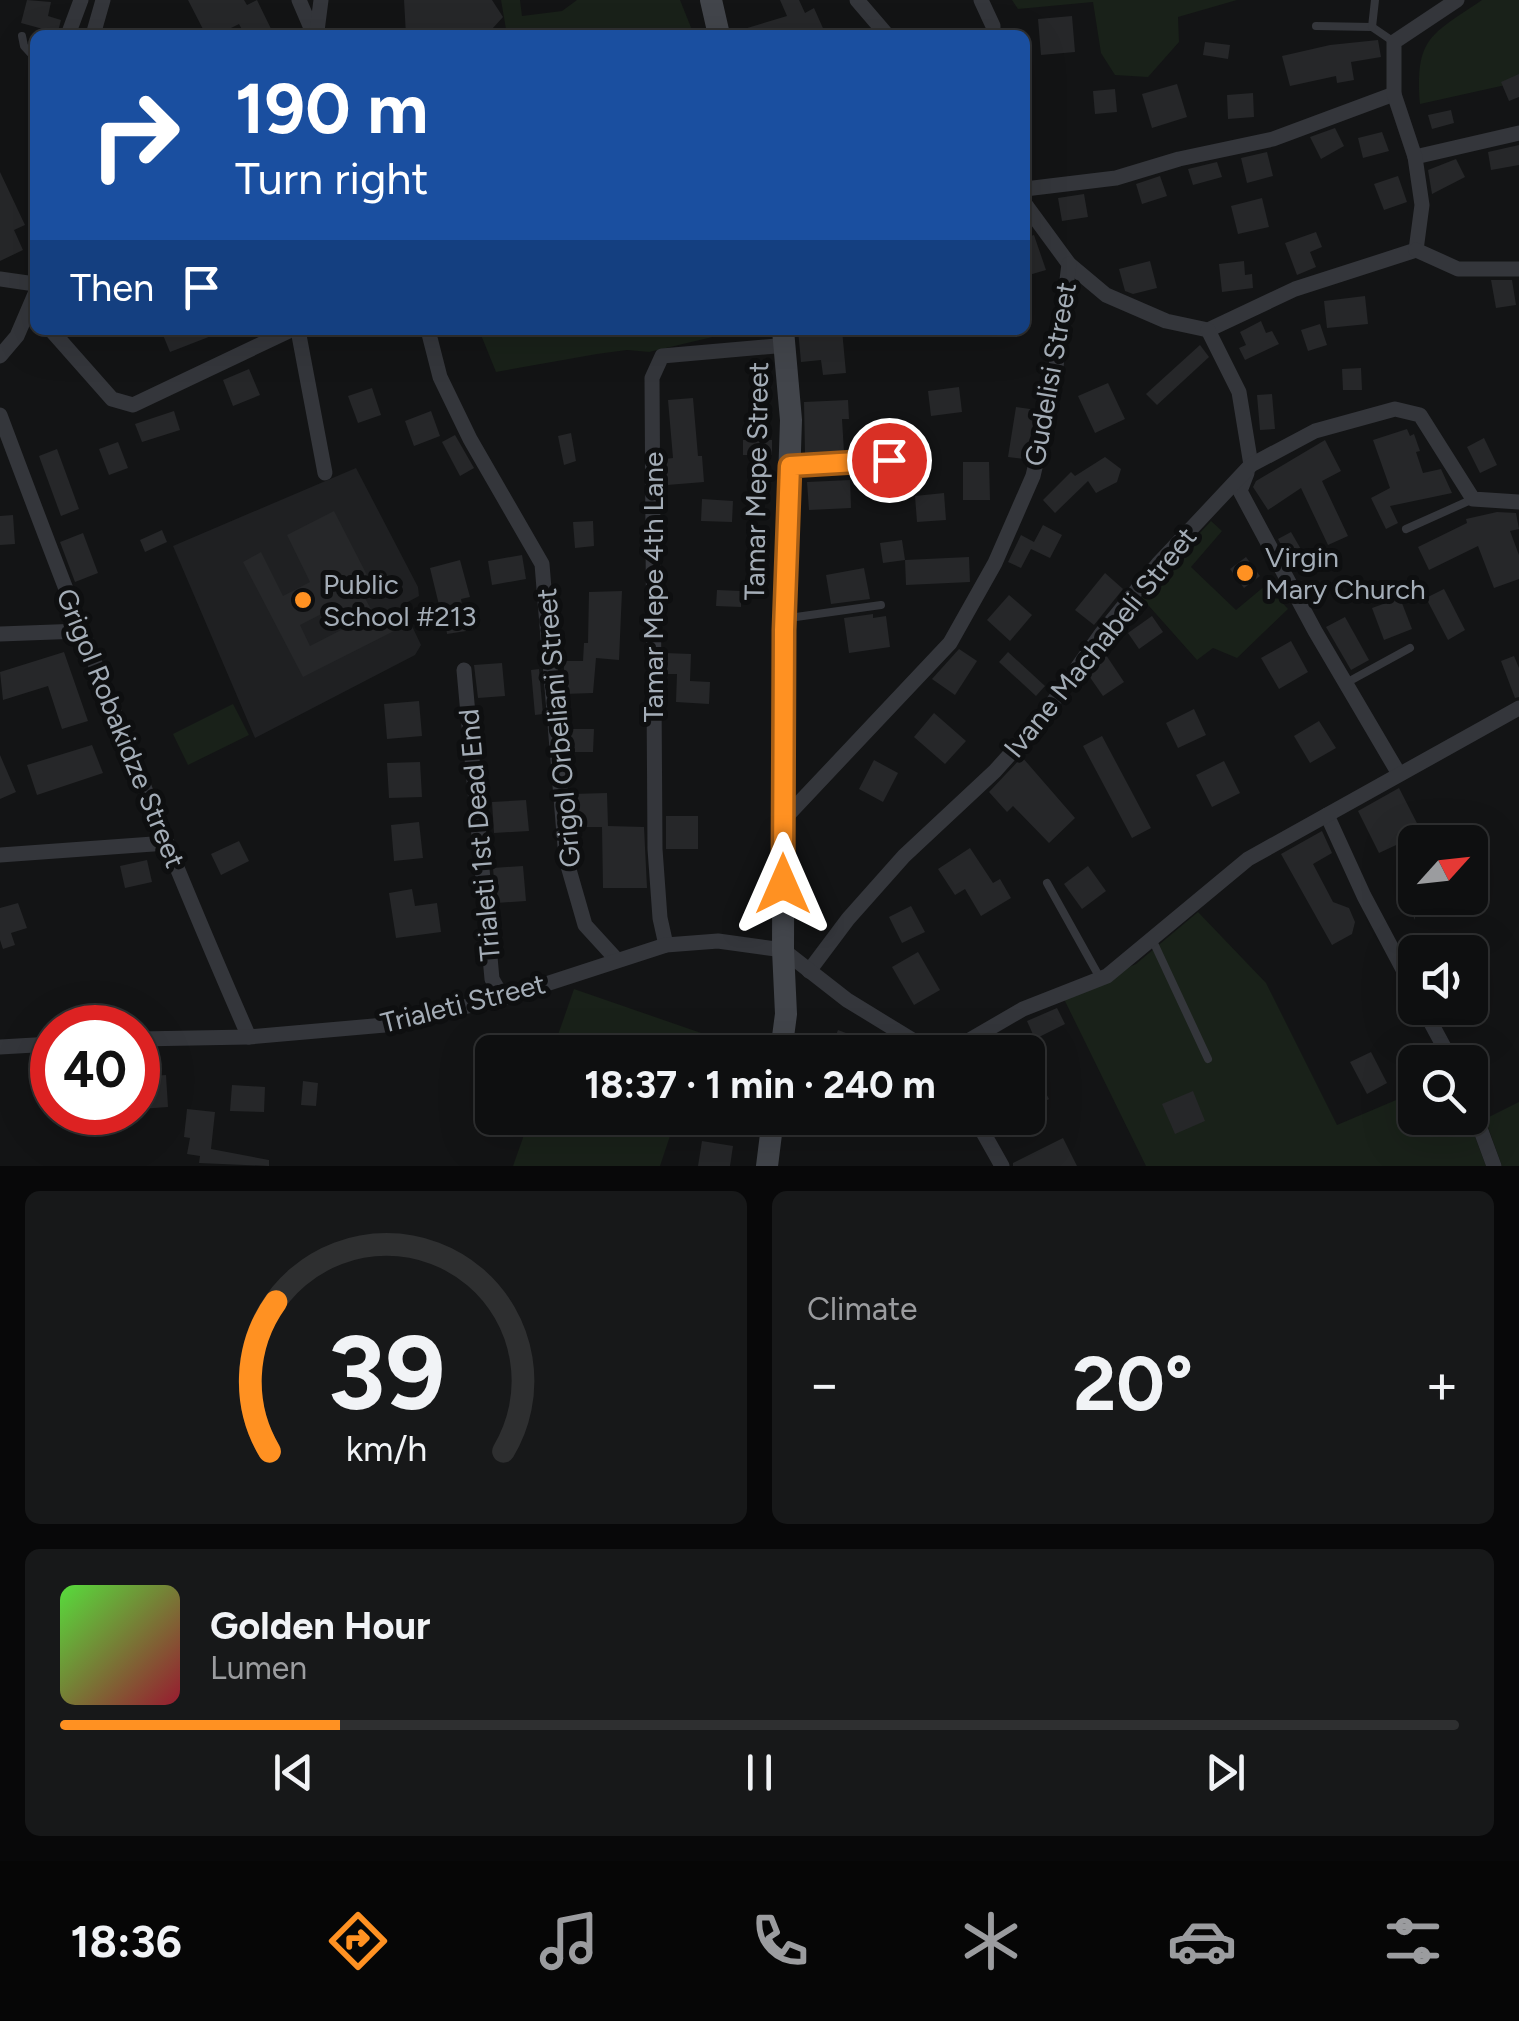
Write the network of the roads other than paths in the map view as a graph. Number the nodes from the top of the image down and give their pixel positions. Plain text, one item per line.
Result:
1 (81, 0) edge
2 (299, 0) edge
3 (322, 0) edge
4 (711, 0) edge
5 (857, 0) edge
6 (981, 0) edge
7 (1375, 0) edge
8 (1457, 0) edge
9 (101, 1) edge
10 (1316, 26) dead end
11 (1372, 27) junction
12 (70, 30) edge
13 (94, 30) edge
14 (314, 30) edge
15 (316, 30) edge
16 (718, 30) edge
17 (883, 30) edge
18 (993, 30) edge
19 (22, 36) dead end
20 (1394, 42) junction
21 (30, 53) edge
22 (1394, 94) junction
23 (1519, 133) edge
24 (1415, 157) junction
25 (1030, 187) edge
26 (1030, 211) edge
27 (1416, 250) junction
28 (1070, 264) junction
29 (1519, 269) edge
30 (0, 279) edge
31 (30, 283) edge
32 (30, 310) edge
33 (1208, 330) junction
34 (55, 335) edge
35 (283, 335) edge
36 (295, 335) edge
37 (429, 335) edge
38 (785, 338) edge
39 (0, 356) edge
40 (0, 415) edge
41 (889, 460) dead end
42 (1251, 465) junction
43 (790, 466) junction
44 (325, 473) dead end
45 (1472, 498) junction
46 (1519, 502) edge
47 (1406, 529) dead end
48 (880, 605) dead end
49 (784, 619) junction
50 (80, 630) junction
51 (0, 634) edge
52 (1410, 648) dead end
53 (464, 670) dead end
54 (1346, 683) junction
55 (1519, 708) edge
56 (1400, 774) junction
57 (1327, 815) junction
58 (784, 819) junction
59 (167, 842) junction
60 (0, 856) edge
61 (1047, 882) dead end
62 (1152, 939) junction
63 (666, 945) junction
64 (783, 950) junction
65 (617, 960) junction
66 (1398, 960) edge
67 (809, 971) junction
68 (1100, 978) junction
69 (503, 998) junction
70 (784, 1035) edge
71 (904, 1035) edge
72 (978, 1035) edge
73 (249, 1037) junction
74 (160, 1039) edge
75 (30, 1045) edge
76 (0, 1046) edge
77 (1208, 1059) dead end
78 (771, 1135) edge
79 (985, 1135) edge
80 (1483, 1135) edge
81 (766, 1166) edge
82 (1002, 1166) edge
83 (1494, 1166) edge

1 - 12 street
2 - 14 street
3 - 15 street
4 - 16 street
5 - 17 street
6 - 18 street
7 - 11 lane
8 - 20 street
9 - 13 street
10 - 11 lane
11 - 20 lane
19 - 21 lane
20 - 22 street
22 - 24 street
22 - 25 street
23 - 24 street
24 - 27 street
26 - 28 street
27 - 29 street
27 - 33 street
28 - 33 street
28 - 58 street, Gudelisi Street
30 - 31 street
32 - 39 street
33 - 42 street
34 - 35 street
36 - 44 street
37 - 65 street, Grigol Orbeliani Street
38 - 43 street, Tamar Mepe Street
38 - 63 street, Tamar Mepe 4th Lane
40 - 50 street, Grigol Robakidze Street
41 - 43 lane
42 - 45 street, Ivane Machabeli Street
42 - 54 street
42 - 67 street, Ivane Machabeli Street
43 - 49 street, Tamar Mepe Street
45 - 46 street
45 - 47 lane
48 - 49 lane
49 - 58 street, Tamar Mepe Street
50 - 51 street
50 - 59 street, Grigol Robakidze Street
52 - 54 lane
53 - 69 street, Trialeti 1st Dead End
54 - 56 street
55 - 56 street
56 - 57 street
57 - 62 street
57 - 66 street
58 - 64 street, Tamar Mepe Street
59 - 60 street
59 - 73 street, Grigol Robakidze Street
61 - 68 lane
62 - 68 street
62 - 77 lane
63 - 64 street, Trialeti Street
63 - 65 street, Trialeti Street
64 - 67 street
64 - 70 street, Tamar Mepe Street
65 - 69 street, Trialeti Street
67 - 71 street
68 - 72 street
69 - 73 street, Trialeti Street
73 - 74 street, Trialeti Street
75 - 76 street
78 - 81 street
79 - 82 street
80 - 83 street

